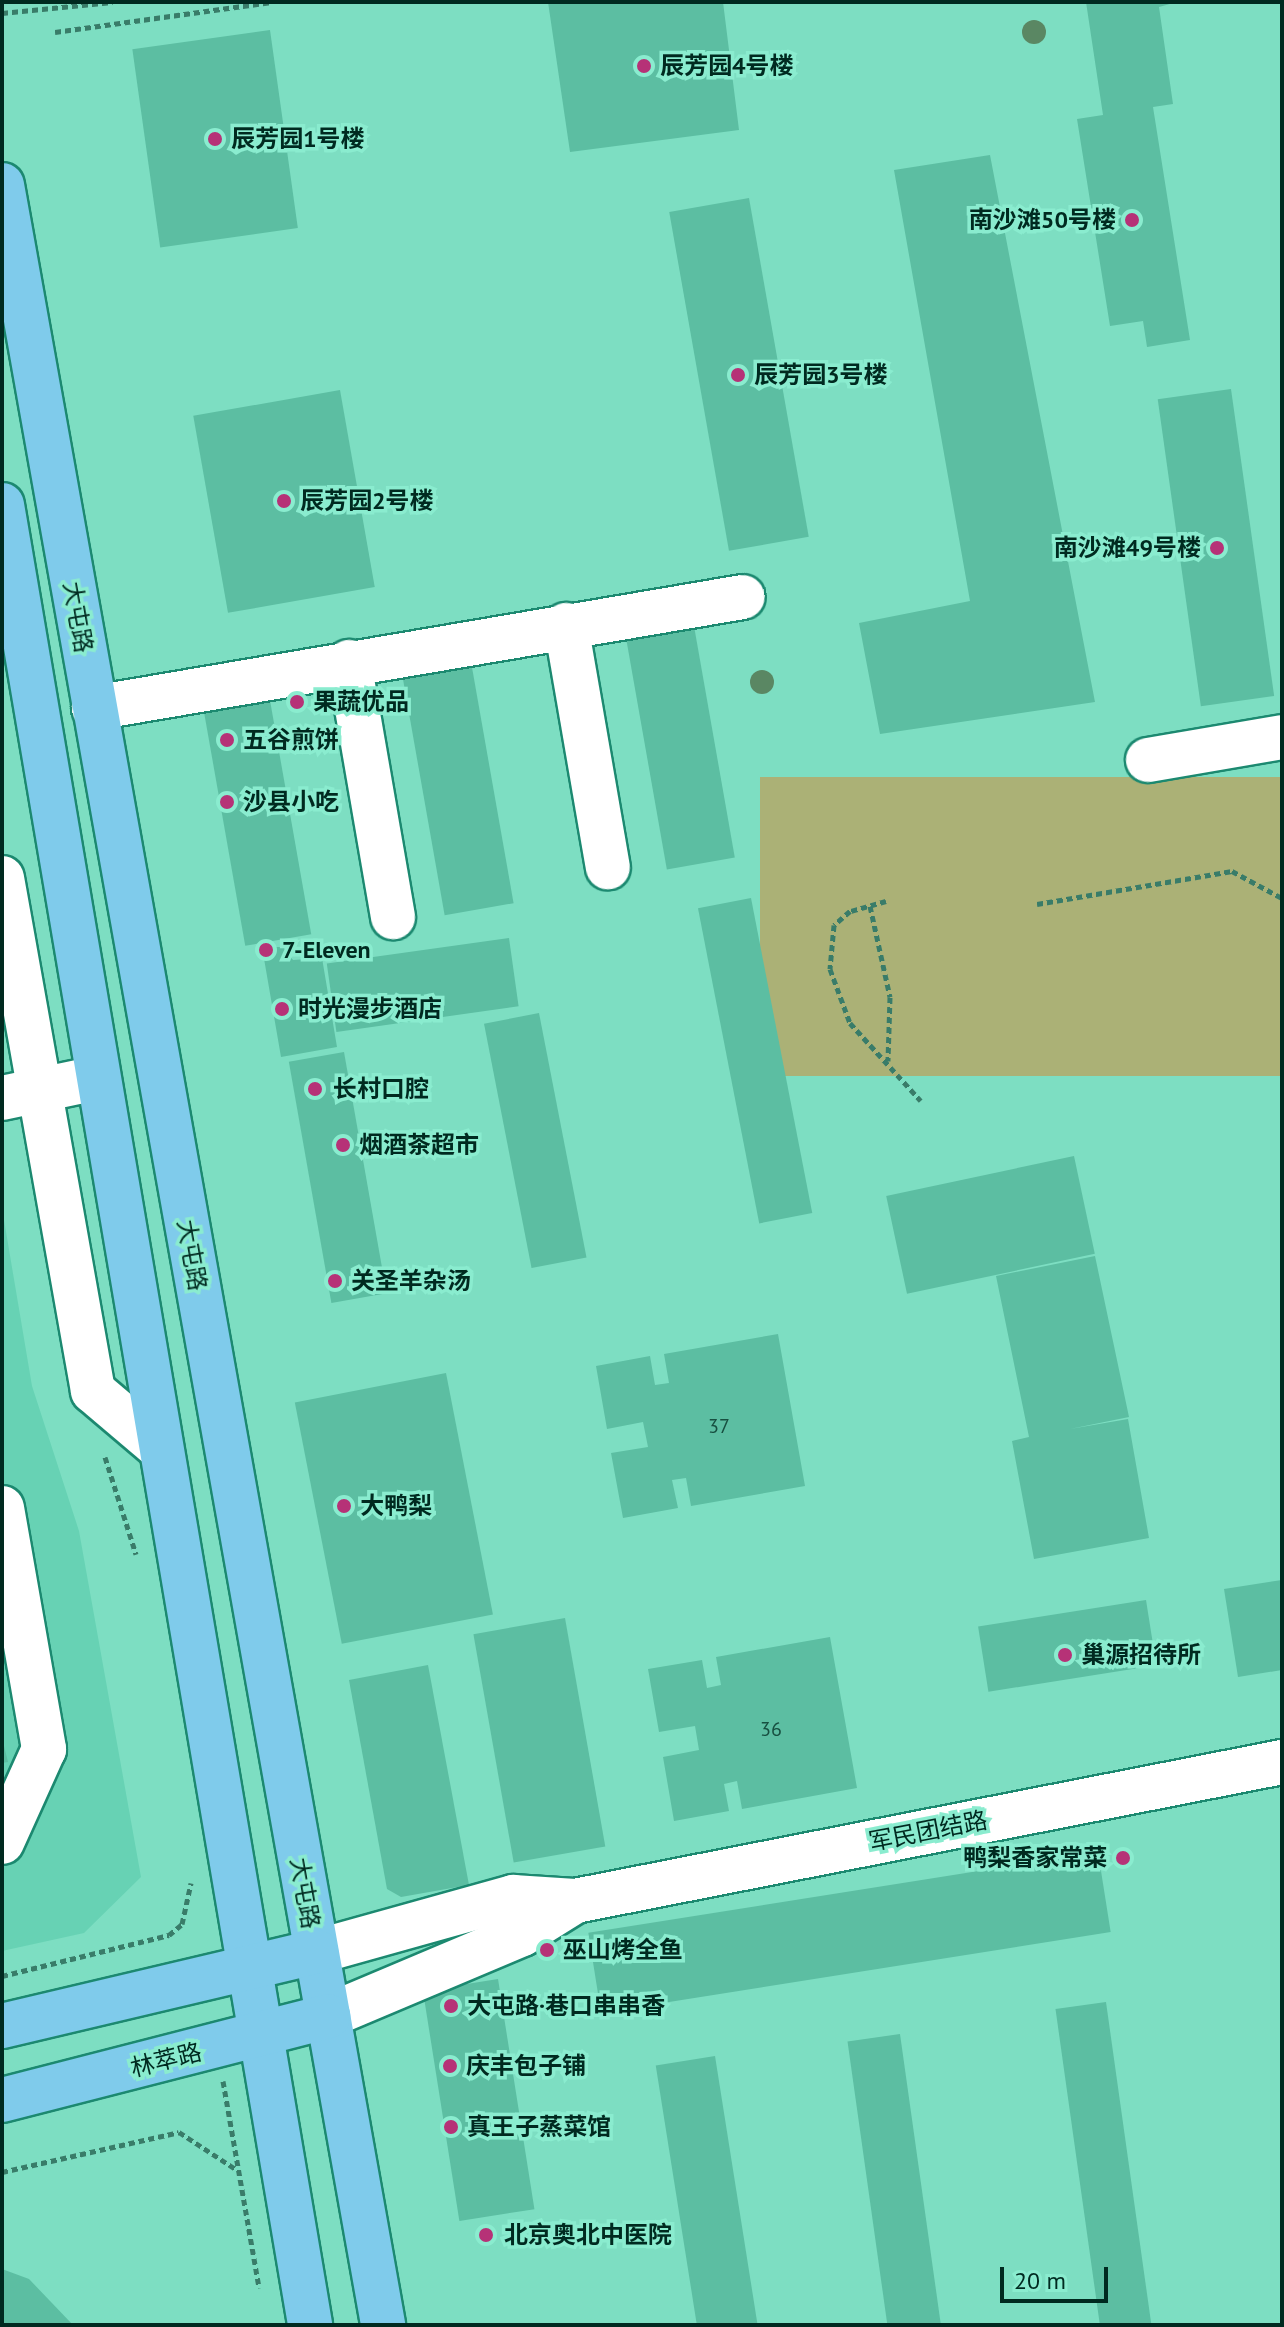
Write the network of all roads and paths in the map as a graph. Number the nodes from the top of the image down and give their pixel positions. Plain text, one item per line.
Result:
1 (112, 2) edge
2 (272, 2) edge
3 (2, 13) edge
4 (55, 32) dead end
5 (2, 185) edge
6 (2, 505) edge
7 (743, 597) dead end
8 (566, 625) junction
9 (349, 662) junction
10 (94, 708) junction
11 (1282, 737) edge
12 (1148, 760) dead end
13 (608, 867) dead end
14 (2, 878) edge
15 (1282, 898) edge
16 (886, 901) dead end
17 (1037, 904) dead end
18 (870, 906) junction
19 (393, 917) dead end
20 (888, 1062) junction
21 (97, 1078) junction
22 (21, 1094) edge
23 (921, 1101) dead end
24 (93, 1391) junction
25 (159, 1447) junction
26 (2, 1508) edge
27 (139, 1572) dead end
28 (1282, 1762) edge
29 (2, 1842) edge
30 (189, 1871) dead end
31 (192, 1887) junction
32 (575, 1901) junction
33 (196, 1909) dead end
34 (316, 1952) junction
35 (245, 1971) junction
36 (2, 1976) edge
37 (125, 1998) junction
38 (328, 2016) junction
39 (2, 2026) edge
40 (238, 2042) junction
41 (139, 2066) junction
42 (2, 2100) edge
43 (237, 2171) junction
44 (2, 2172) edge
45 (261, 2294) dead end
46 (310, 2325) edge
47 (383, 2325) edge

1 - 3 path
2 - 4 path
5 - 10 main road, 大屯路
6 - 21 main road
7 - 8 street
8 - 9 street
8 - 13 street
9 - 10 street
9 - 19 street
10 - 34 main road, 大屯路
11 - 12 street
14 - 22 street
15 - 17 path
16 - 18 path
18 - 20 path
18 - 20 path
20 - 23 path
21 - 22 street
21 - 25 main road
22 - 24 street
24 - 25 street
24 - 27 path
25 - 35 main road
26 - 29 street
28 - 32 street, 军民团结路
30 - 31 path
31 - 33 path
31 - 36 path
32 - 34 street, 军民团结路
32 - 38 street, 军民团结路
34 - 35 main road
34 - 38 main road, 大屯路
35 - 37 main road
35 - 40 main road
37 - 39 main road
37 - 41 main road
38 - 40 main road, 林萃路
38 - 47 main road, 大屯路
40 - 41 main road, 林萃路
40 - 43 path
40 - 46 main road
41 - 42 main road, 林萃路
43 - 44 path
43 - 45 path

